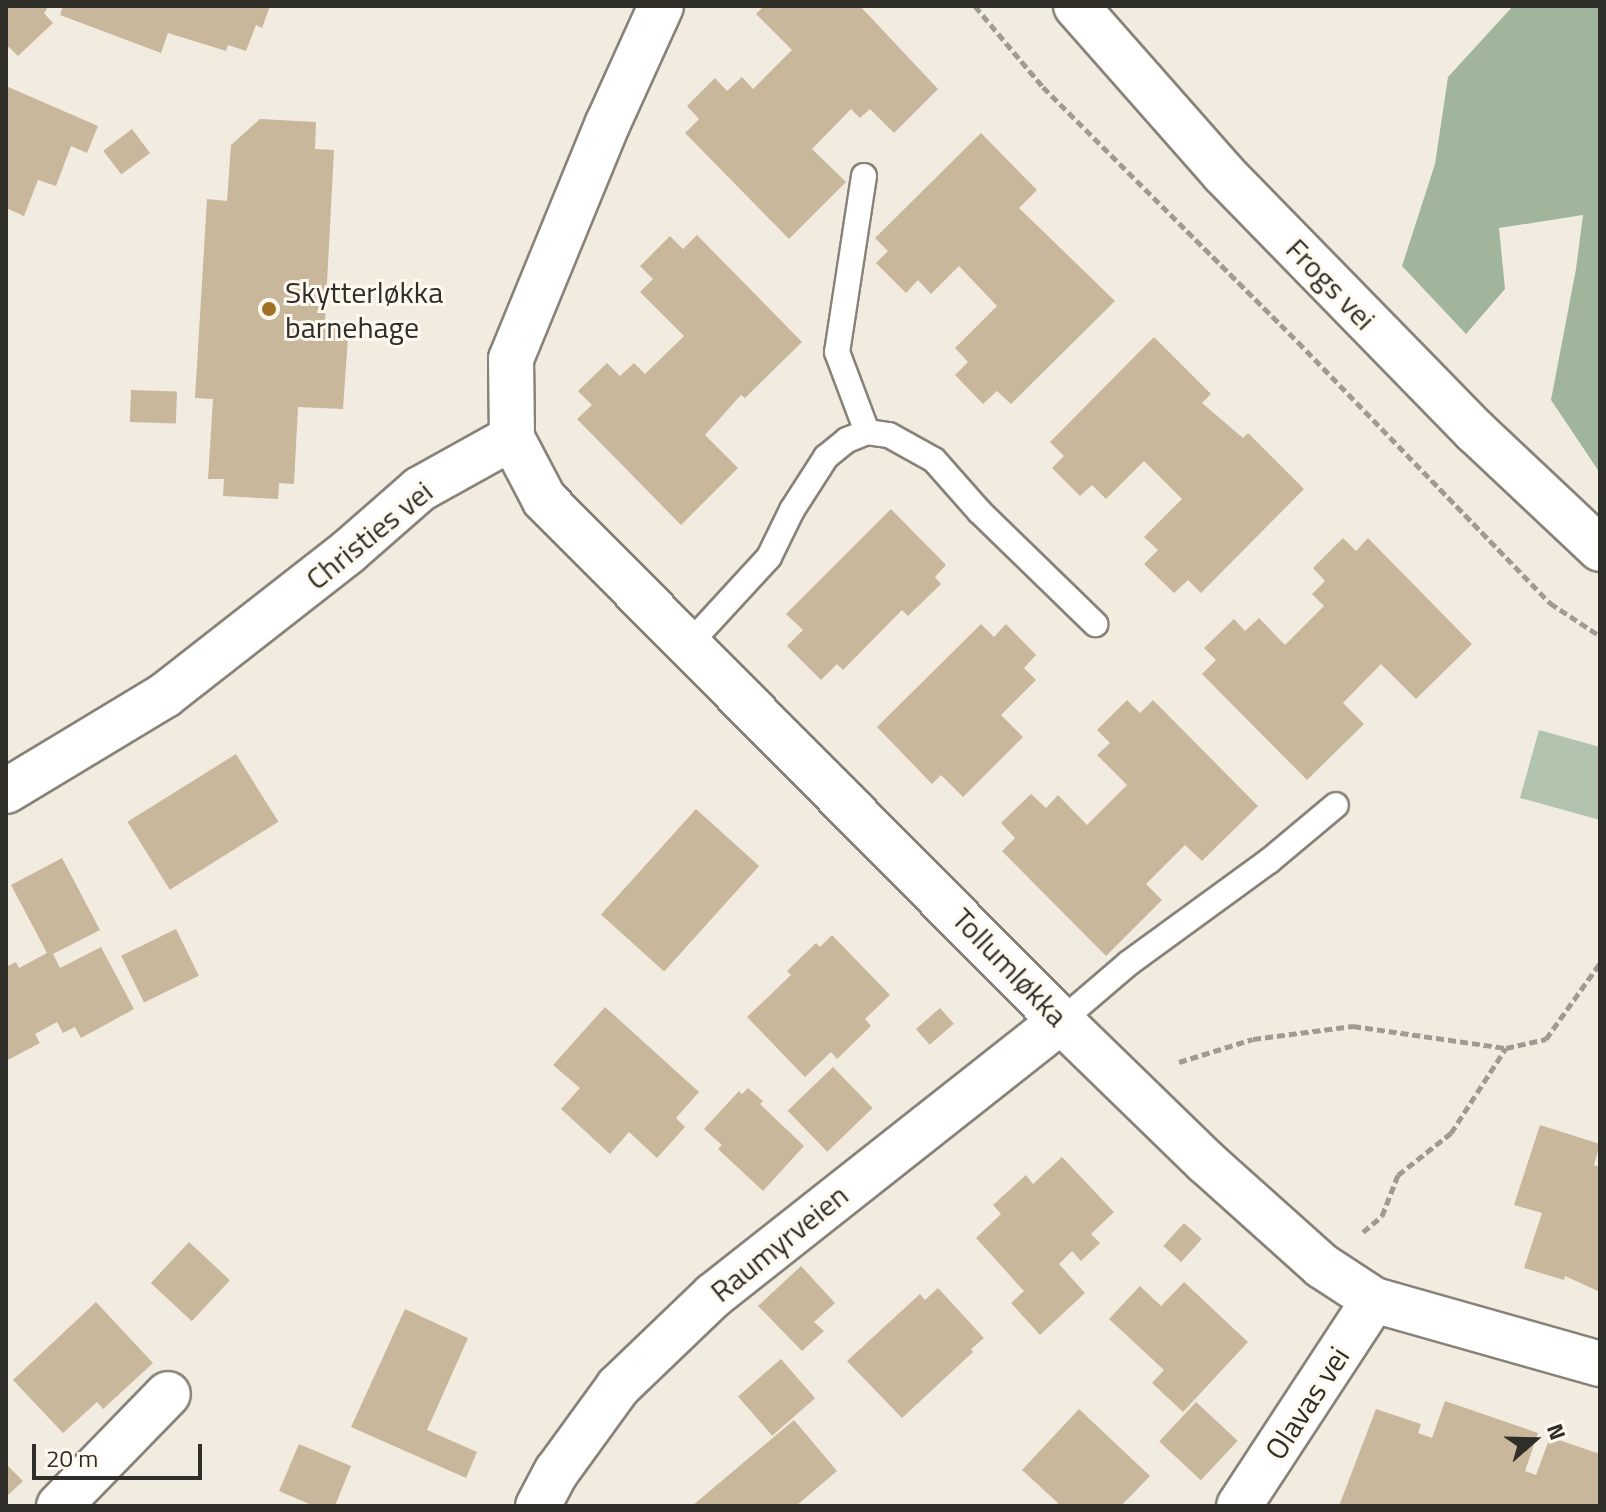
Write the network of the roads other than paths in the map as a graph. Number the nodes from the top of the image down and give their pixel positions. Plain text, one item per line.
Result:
1 (661, 6) edge
2 (1076, 6) edge
3 (864, 176) dead end
4 (867, 432) junction
5 (512, 438) junction
6 (1600, 549) edge
7 (1095, 624) dead end
8 (690, 643) junction
9 (6, 791) edge
10 (1336, 805) dead end
11 (1061, 1021) junction
12 (1374, 1300) junction
13 (1600, 1364) edge
14 (168, 1394) dead end
15 (59, 1506) edge
16 (538, 1506) edge
17 (1239, 1506) edge

1 - 5 street
2 - 6 street, Frogs vei
3 - 4 lane
4 - 7 lane
4 - 8 lane
5 - 8 street, Tollumløkka
5 - 9 street, Christies vei
8 - 11 street, Tollumløkka
10 - 11 lane
11 - 12 street, Tollumløkka
11 - 16 street, Raumyrveien
12 - 13 street, Tollumløkka
12 - 17 street, Olavas vei
14 - 15 street

